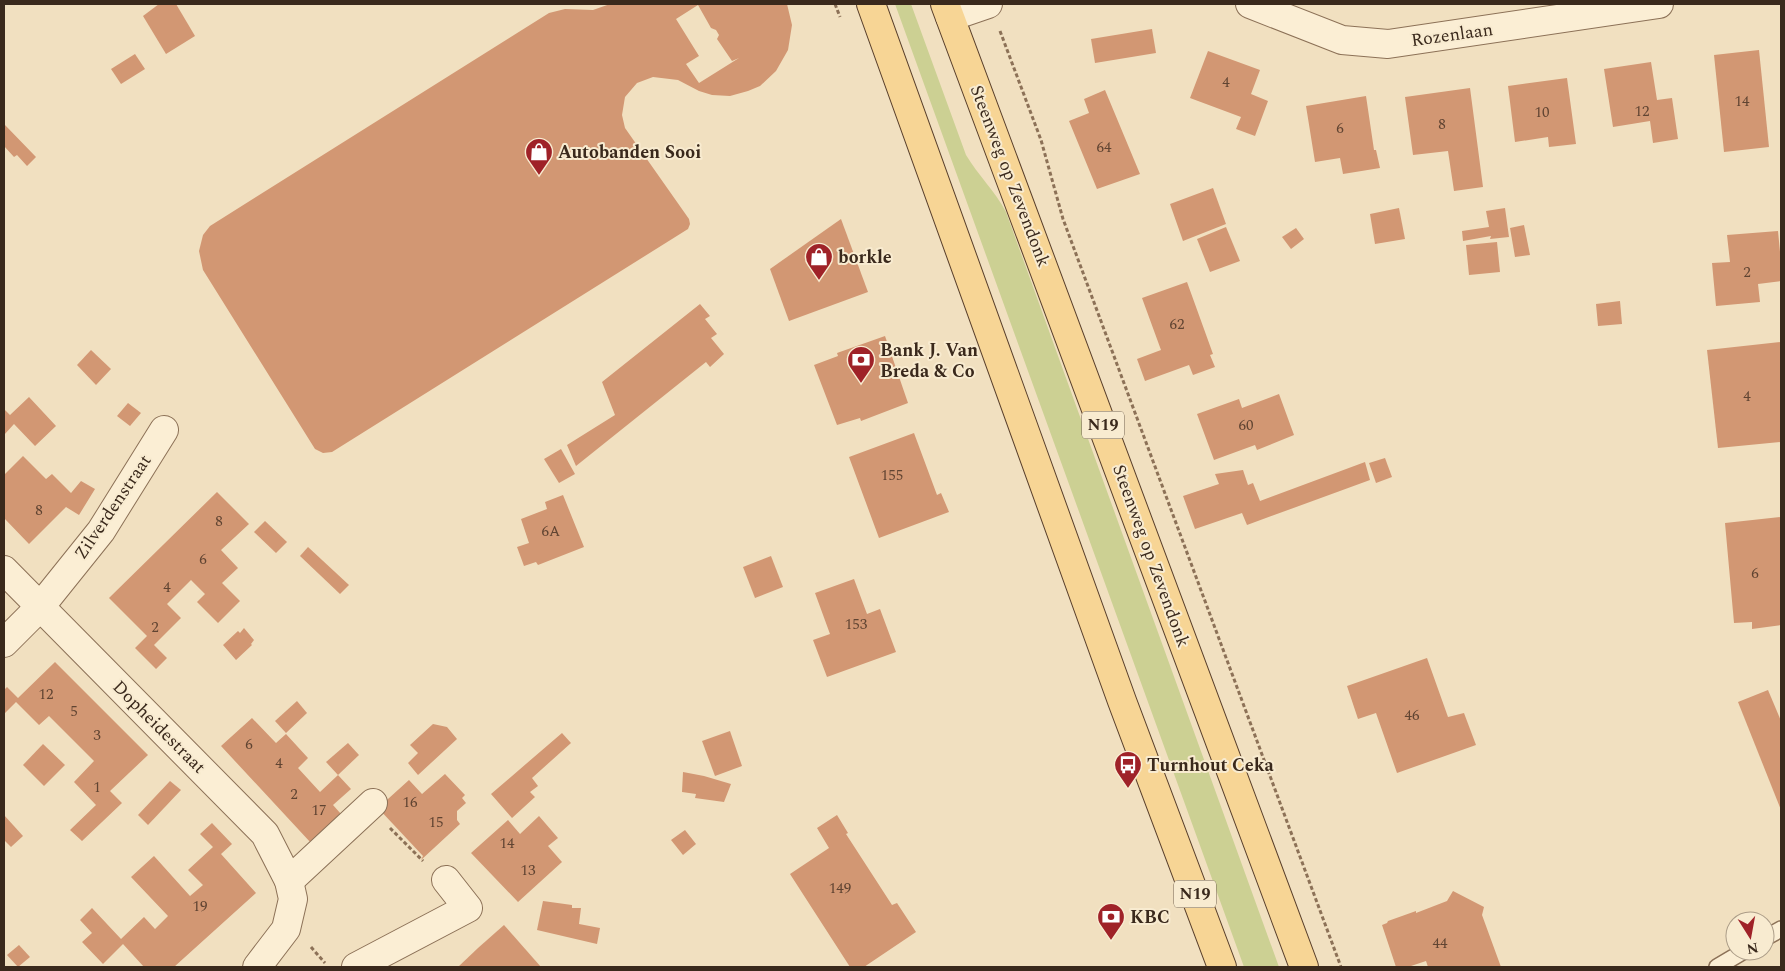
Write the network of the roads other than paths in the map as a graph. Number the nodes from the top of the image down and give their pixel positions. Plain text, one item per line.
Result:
1 (871, 4) edge
2 (988, 4) edge
3 (1250, 4) edge
4 (1654, 4) edge
5 (948, 10) edge
6 (164, 430) dead end
7 (4, 570) edge
8 (40, 607) junction
9 (4, 643) edge
10 (373, 803) dead end
11 (446, 880) road end
12 (291, 890) junction
13 (257, 967) edge
14 (356, 967) edge
15 (1222, 967) edge
16 (1304, 967) edge

1 - 15 main road, N19
2 - 5 street
3 - 4 street, Rozenlaan
5 - 16 main road, Steenweg op Zevendonk / N19
6 - 8 street, Zilverdenstraat
7 - 8 street, Dopheidestraat
8 - 9 street, Zilverdenstraat
8 - 12 street, Dopheidestraat
10 - 12 street
11 - 14 street
12 - 13 street

